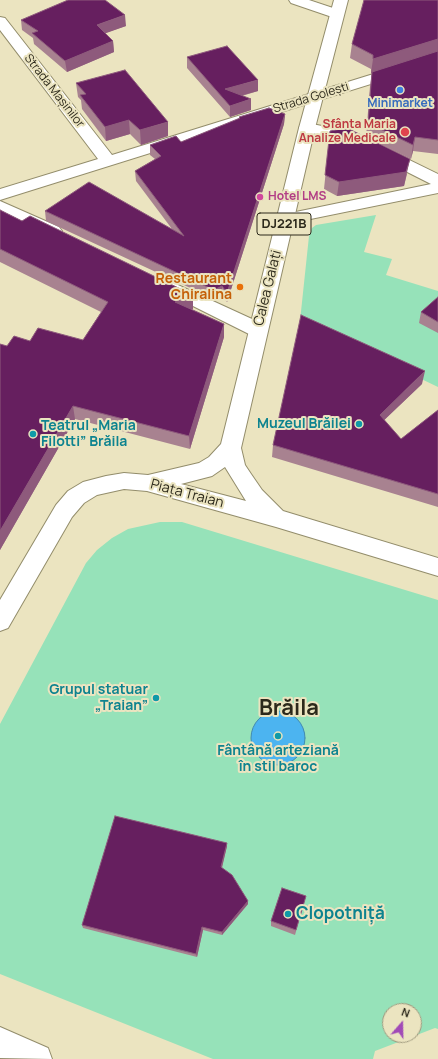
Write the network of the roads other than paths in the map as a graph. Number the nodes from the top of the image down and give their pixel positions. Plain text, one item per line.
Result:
1 (296, 0) edge
2 (339, 7) edge
3 (0, 21) edge
4 (438, 58) edge
5 (316, 96) junction
6 (307, 128) junction
7 (108, 162) junction
8 (438, 181) edge
9 (438, 188) edge
10 (0, 196) edge
11 (0, 206) edge
12 (286, 219) junction
13 (64, 237) edge
14 (150, 278) edge
15 (258, 330) junction
16 (231, 448) junction
17 (147, 483) junction
18 (276, 518) junction
19 (438, 567) edge
20 (0, 621) edge

1 - 2 street
2 - 5 street, Calea Galați / DJ221B
3 - 7 street, Strada Mașinilor
4 - 5 street, Strada Golești
5 - 6 street, Calea Galați / DJ221B
5 - 7 street, Strada Golești
6 - 8 street
6 - 12 street, Calea Galați / DJ221B
7 - 10 street, Strada Golești
9 - 12 street
11 - 13 street
12 - 15 street, Calea Galați / DJ221B
14 - 15 street
15 - 16 street, Calea Galați / DJ221B
16 - 17 street
16 - 18 street, Calea Galați / DJ221B
17 - 18 street, Piața Traian
17 - 20 street, Piața Traian
18 - 19 street, Piața Traian

